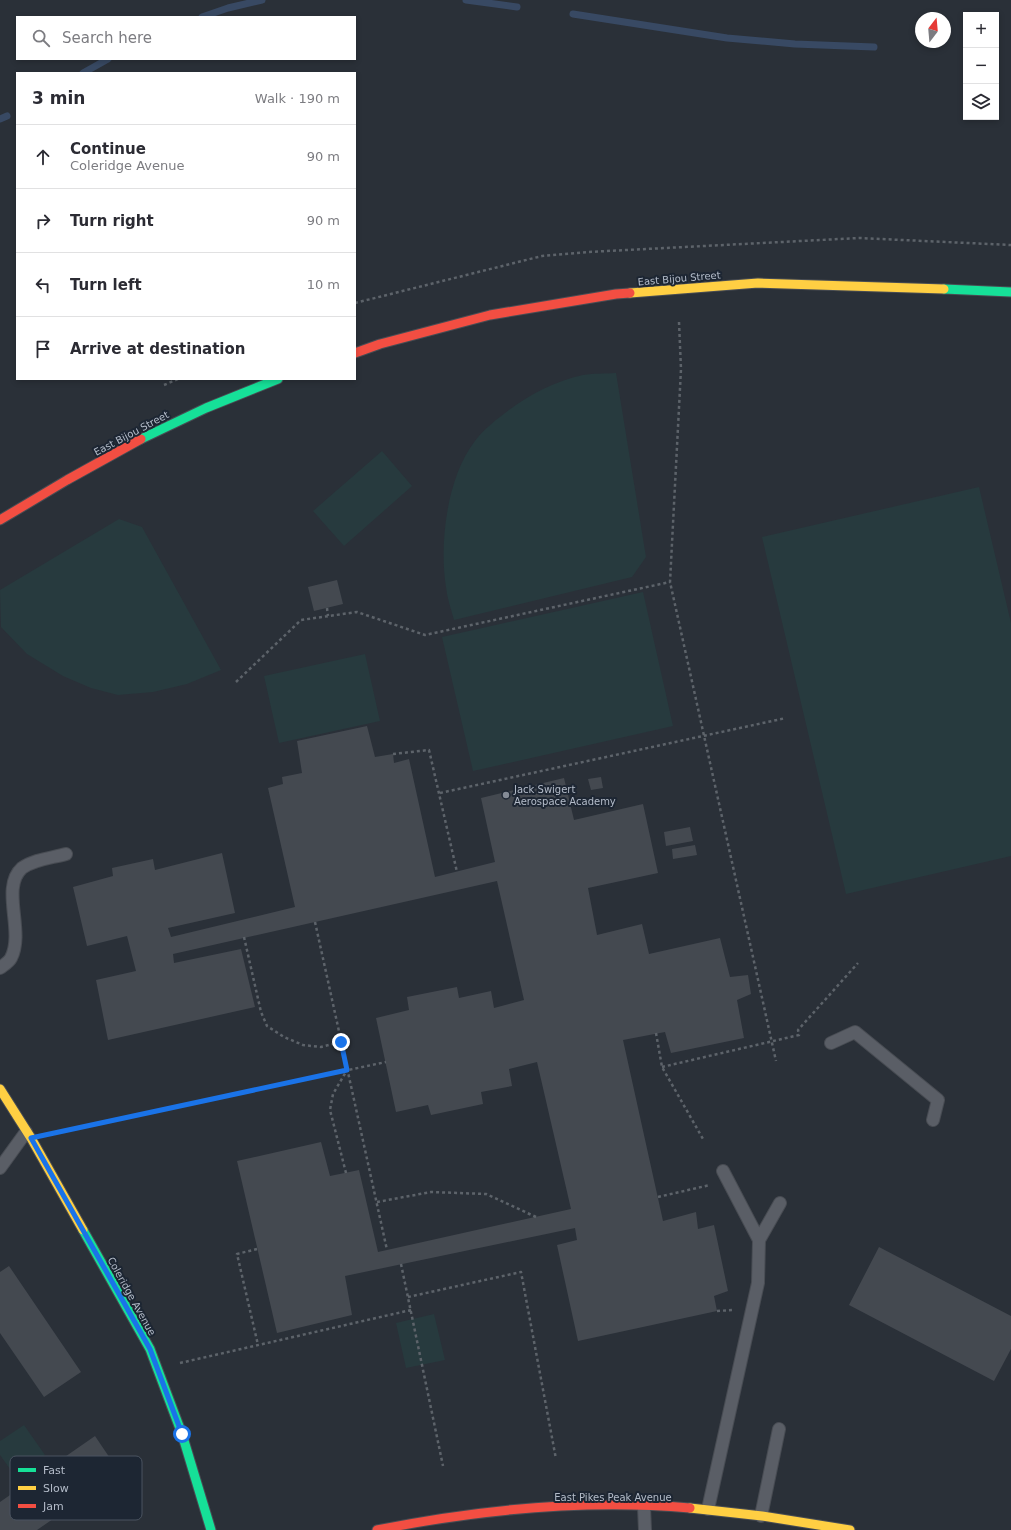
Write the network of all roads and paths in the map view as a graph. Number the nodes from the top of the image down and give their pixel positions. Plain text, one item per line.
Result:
1 (1011, 245) edge
2 (1011, 292) edge
3 (356, 303) edge
4 (679, 322) dead end
5 (356, 353) edge
6 (176, 380) edge
7 (275, 380) edge
8 (164, 385) dead end
9 (0, 520) edge
10 (670, 582) junction
11 (327, 608) dead end
12 (328, 616) junction
13 (236, 682) dead end
14 (786, 718) dead end
15 (704, 735) junction
16 (393, 754) dead end
17 (440, 793) junction
18 (66, 854) dead end
19 (458, 872) dead end
20 (315, 922) dead end
21 (244, 938) dead end
22 (858, 963) dead end
23 (0, 968) edge
24 (656, 1033) dead end
25 (341, 1042) junction
26 (771, 1042) junction
27 (831, 1043) dead end
28 (776, 1061) dead end
29 (386, 1062) dead end
30 (662, 1067) junction
31 (347, 1070) junction
32 (0, 1089) edge
33 (933, 1120) dead end
34 (29, 1135) junction
35 (703, 1139) dead end
36 (0, 1168) edge
37 (723, 1172) dead end
38 (346, 1173) dead end
39 (712, 1185) dead end
40 (658, 1197) dead end
41 (377, 1202) junction
42 (780, 1202) dead end
43 (536, 1217) dead end
44 (759, 1240) junction
45 (257, 1249) dead end
46 (387, 1250) dead end
47 (401, 1264) dead end
48 (408, 1297) junction
49 (411, 1310) junction
50 (733, 1310) dead end
51 (717, 1311) dead end
52 (258, 1345) junction
53 (157, 1368) junction
54 (779, 1429) dead end
55 (556, 1459) dead end
56 (443, 1466) dead end
57 (644, 1506) junction
58 (708, 1510) junction
59 (761, 1516) junction
60 (211, 1530) edge
61 (377, 1530) edge
62 (645, 1530) edge
63 (850, 1530) edge

1 - 3 path
2 - 5 street, East Bijou Street
4 - 10 path
6 - 8 path
7 - 9 street, East Bijou Street
10 - 12 path
10 - 15 path
11 - 12 path
12 - 13 path
14 - 15 path
15 - 17 path
15 - 26 path
16 - 17 path
17 - 19 path
18 - 23 lane
20 - 25 path
21 - 25 path
22 - 26 path
24 - 30 path
25 - 31 path
26 - 28 path
26 - 30 path
27 - 33 lane
29 - 31 path
30 - 35 path
31 - 34 path
31 - 38 path
31 - 41 path
32 - 34 street, Coleridge Avenue
34 - 36 lane
34 - 53 street, Coleridge Avenue
37 - 44 lane
39 - 40 path
41 - 43 path
41 - 46 path
42 - 44 lane
44 - 58 lane
45 - 52 path
47 - 48 path
48 - 49 path
48 - 55 path
49 - 52 path
49 - 56 path
50 - 51 path
52 - 53 path
53 - 60 street, Coleridge Avenue
54 - 59 lane
57 - 58 street, East Pikes Peak Avenue
57 - 61 street, East Pikes Peak Avenue
57 - 62 lane
58 - 59 street, East Pikes Peak Avenue
59 - 63 street, East Pikes Peak Avenue

